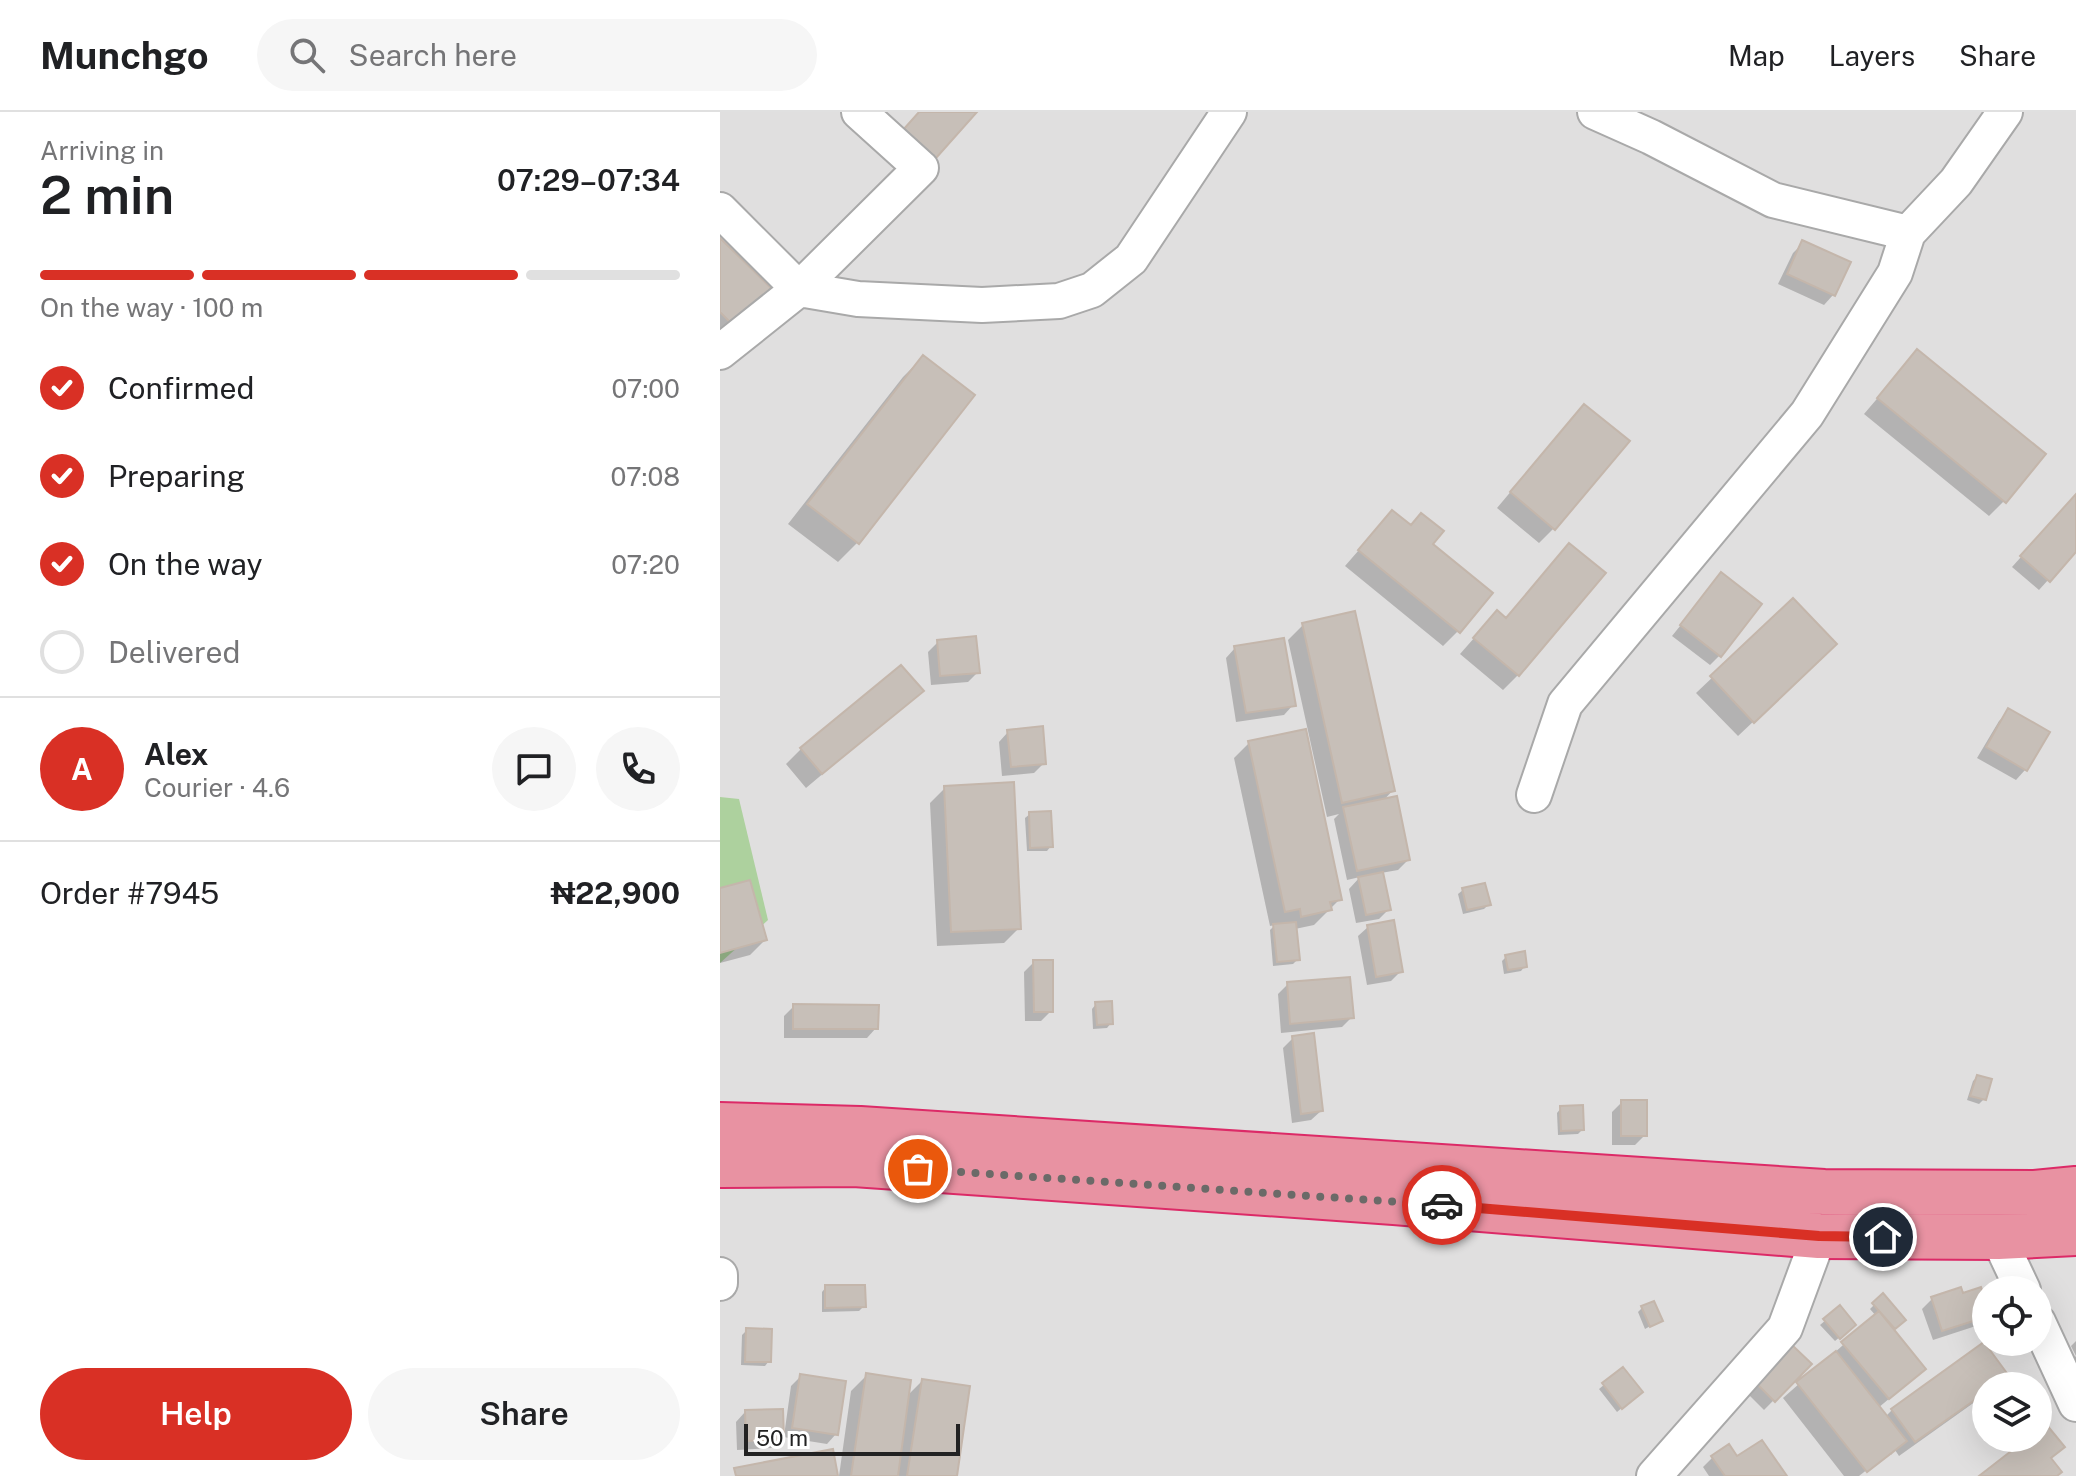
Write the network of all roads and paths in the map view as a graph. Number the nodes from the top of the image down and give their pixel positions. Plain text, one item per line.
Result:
1 (859, 112) edge
2 (1229, 112) edge
3 (1595, 112) edge
4 (2005, 112) edge
5 (720, 210) edge
6 (1908, 233) junction
7 (799, 289) junction
8 (720, 352) edge
9 (1534, 795) dead end
10 (720, 1125) edge
11 (720, 1165) edge
12 (2076, 1189) edge
13 (2076, 1233) edge
14 (1819, 1236) junction
15 (1998, 1237) junction
16 (720, 1275) edge
17 (2016, 1276) edge
18 (720, 1283) edge
19 (2052, 1352) edge
20 (2076, 1404) edge
21 (1654, 1476) edge

1 - 7 street
2 - 7 street
3 - 6 street
4 - 6 street
5 - 7 street
6 - 9 street
7 - 8 street
10 - 12 highway
11 - 14 highway
13 - 15 highway
14 - 15 highway
14 - 21 street
15 - 17 street
16 - 18 street
19 - 20 street

